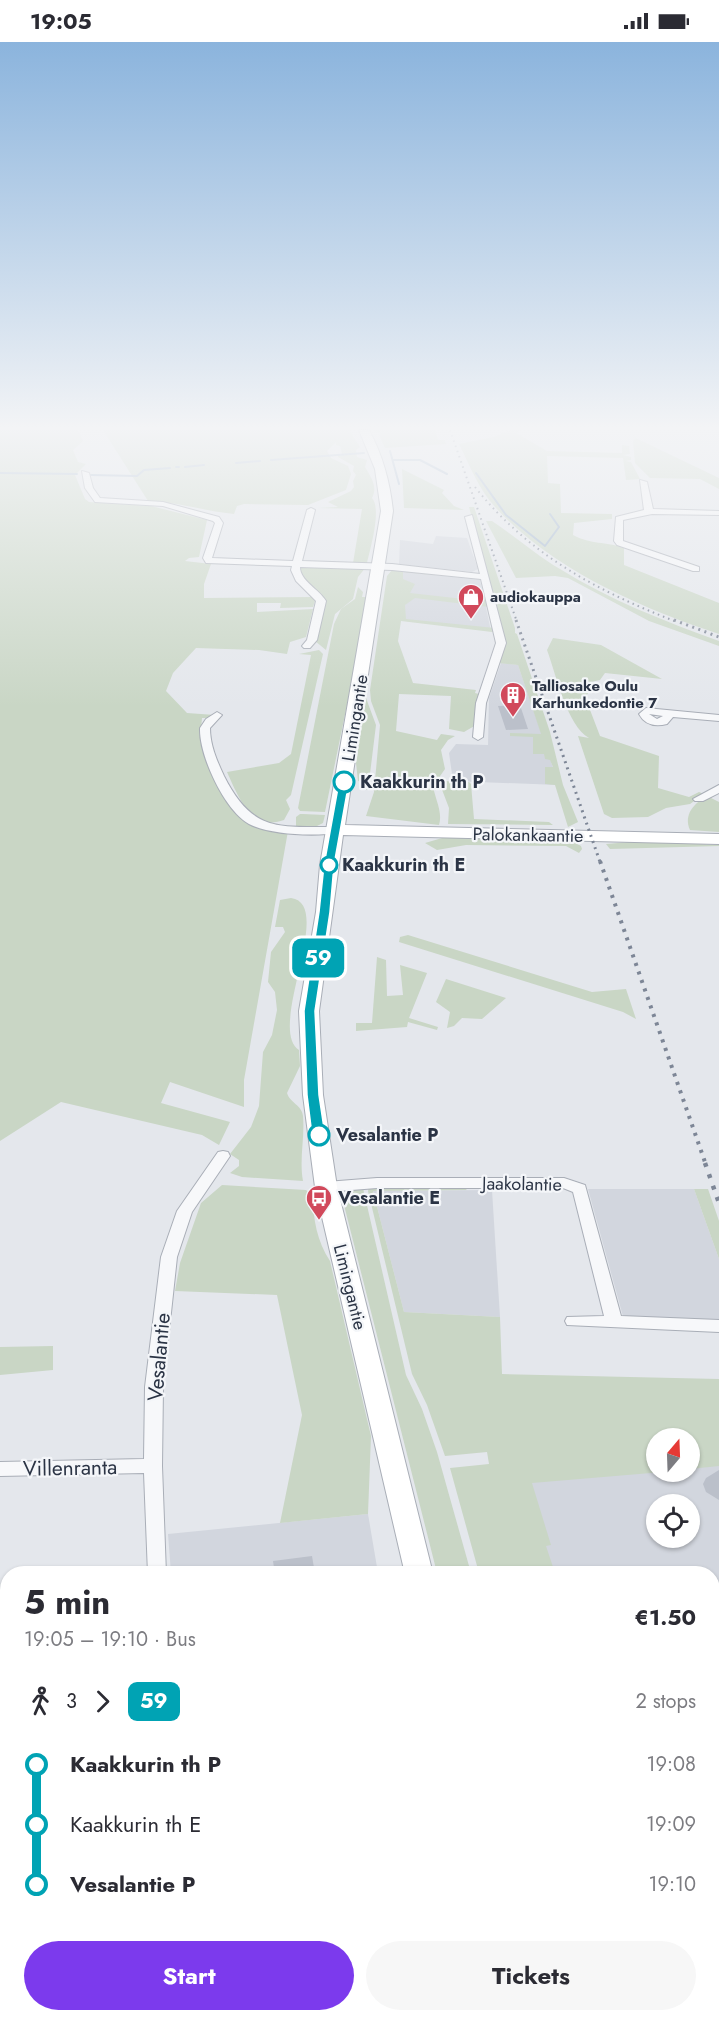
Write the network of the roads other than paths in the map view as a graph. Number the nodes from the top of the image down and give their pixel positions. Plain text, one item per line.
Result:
1 (219, 522) edge
2 (308, 522) edge
3 (386, 522) edge
4 (470, 522) edge
5 (620, 522) edge
6 (297, 564) junction
7 (380, 566) junction
8 (696, 569) dead end
9 (485, 577) junction
10 (308, 645) dead end
11 (670, 713) dead end
12 (217, 715) dead end
13 (719, 718) edge
14 (478, 737) dead end
15 (719, 788) edge
16 (699, 799) dead end
17 (336, 830) junction
18 (719, 839) edge
19 (223, 1156) dead end
20 (326, 1187) junction
21 (573, 1321) dead end
22 (614, 1322) junction
23 (719, 1326) edge
24 (147, 1466) junction
25 (0, 1469) edge
26 (156, 1566) edge
27 (417, 1566) edge

1 - 6 street
2 - 6 street
3 - 7 main road, Limingantie
4 - 9 street
5 - 8 street
6 - 7 street
6 - 10 street
7 - 9 street
7 - 17 main road, Limingantie
9 - 14 street
11 - 13 street
12 - 17 street
15 - 16 street
17 - 18 main road, Palokankaantie
17 - 20 main road, Limingantie
19 - 24 street, Vesalantie
20 - 22 street, Jaakolantie
20 - 27 main road, Limingantie
21 - 22 street
22 - 23 street
24 - 25 street, Villenranta
24 - 26 street, Vesalantie

